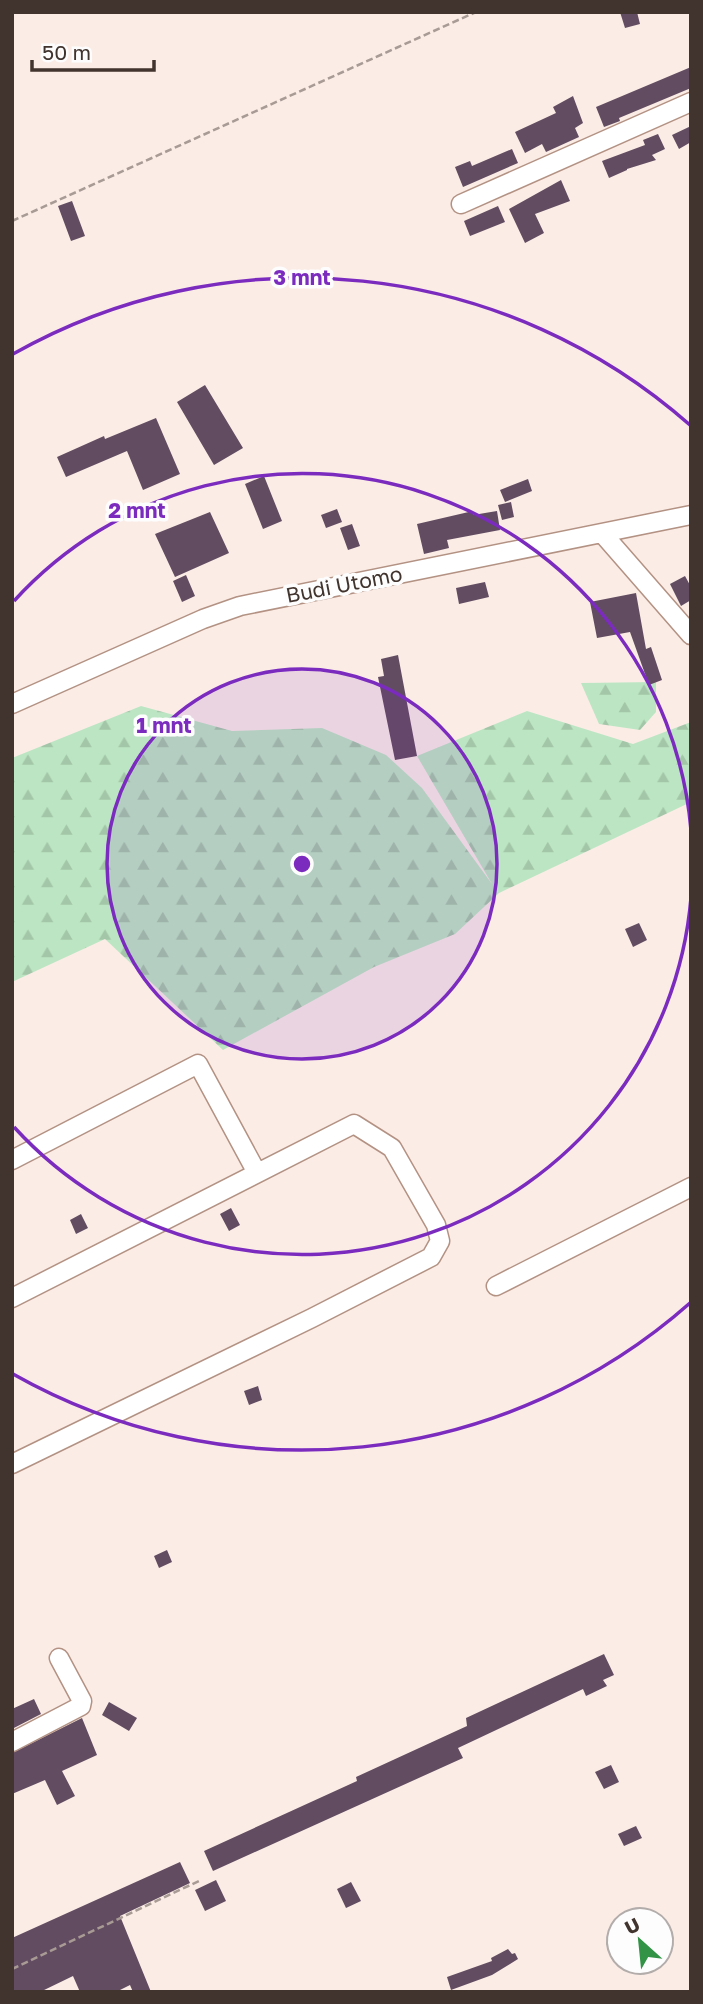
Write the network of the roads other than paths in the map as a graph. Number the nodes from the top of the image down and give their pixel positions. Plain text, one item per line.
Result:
1 (691, 102) edge
2 (461, 204) dead end
3 (691, 515) edge
4 (602, 533) junction
5 (691, 635) edge
6 (12, 704) edge
7 (12, 1160) edge
8 (257, 1173) junction
9 (691, 1187) edge
10 (496, 1286) dead end
11 (12, 1298) edge
12 (12, 1464) edge
13 (59, 1658) dead end
14 (12, 1742) edge

1 - 2 street
3 - 4 street, Budi Utomo
4 - 5 street
4 - 6 street, Budi Utomo
7 - 8 street
8 - 11 street
8 - 12 street
9 - 10 street
13 - 14 street

